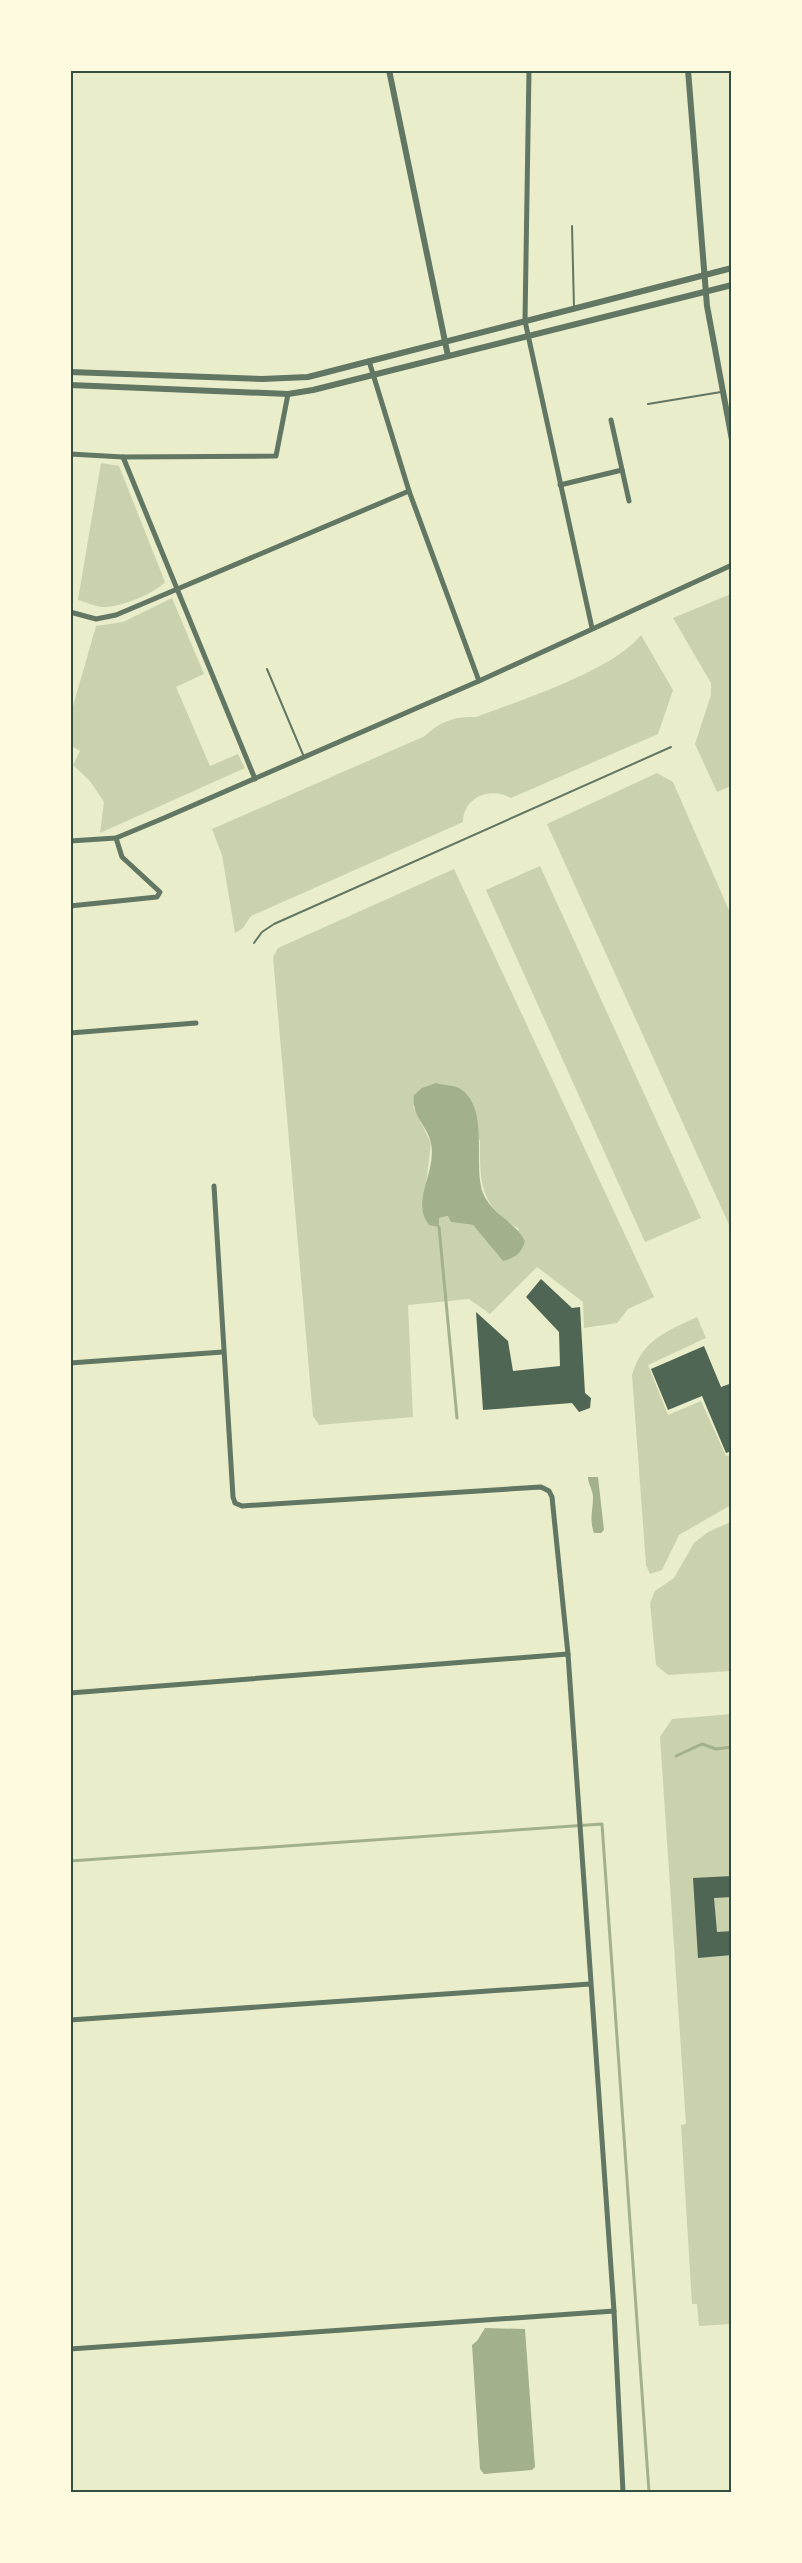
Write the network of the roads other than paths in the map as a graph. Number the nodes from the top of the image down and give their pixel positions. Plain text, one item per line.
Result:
1 (389, 70) edge
2 (529, 70) edge
3 (688, 70) edge
4 (572, 226) dead end
5 (732, 268) edge
6 (703, 275) junction
7 (732, 285) edge
8 (705, 292) junction
9 (574, 308) junction
10 (525, 321) junction
11 (528, 336) junction
12 (444, 341) junction
13 (448, 356) junction
14 (369, 361) junction
15 (70, 372) edge
16 (372, 376) junction
17 (70, 385) edge
18 (721, 392) junction
19 (288, 394) junction
20 (648, 404) dead end
21 (728, 415) edge
22 (611, 420) dead end
23 (732, 440) edge
24 (70, 454) edge
25 (123, 457) junction
26 (622, 470) junction
27 (560, 485) junction
28 (409, 491) junction
29 (629, 501) dead end
30 (732, 565) edge
31 (177, 590) junction
32 (71, 612) edge
33 (592, 628) junction
34 (267, 669) dead end
35 (479, 681) junction
36 (671, 747) dead end
37 (304, 757) junction
38 (255, 779) junction
39 (116, 838) junction
40 (70, 841) edge
41 (70, 906) edge
42 (254, 944) dead end
43 (196, 1023) dead end
44 (70, 1033) edge
45 (214, 1186) dead end
46 (223, 1352) junction
47 (70, 1363) edge
48 (568, 1654) junction
49 (70, 1693) edge
50 (590, 1983) junction
51 (70, 2020) edge
52 (614, 2311) junction
53 (70, 2349) edge
54 (623, 2493) edge

1 - 12 street
2 - 10 street
3 - 6 street
4 - 9 lane
5 - 6 street
6 - 8 street
6 - 9 street
7 - 8 street
8 - 11 street
8 - 18 street
9 - 10 street
10 - 11 street
10 - 12 street
11 - 13 street
11 - 27 street
12 - 13 street
12 - 14 street
13 - 16 street
14 - 15 street
14 - 16 street
16 - 19 street
16 - 28 street
17 - 19 street
18 - 20 lane
18 - 21 street
19 - 25 street
21 - 23 street
22 - 26 street
24 - 25 street
25 - 31 street
26 - 27 street
26 - 29 street
27 - 33 street
28 - 31 street
28 - 35 street
30 - 33 street
31 - 32 street
31 - 38 street
33 - 35 street
34 - 37 lane
35 - 37 street
36 - 42 lane
37 - 38 street
38 - 39 street
39 - 40 street
39 - 41 street
43 - 44 street
45 - 46 street
46 - 47 street
46 - 48 street
48 - 49 street
48 - 50 street
50 - 51 street
50 - 52 street
52 - 53 street
52 - 54 street

